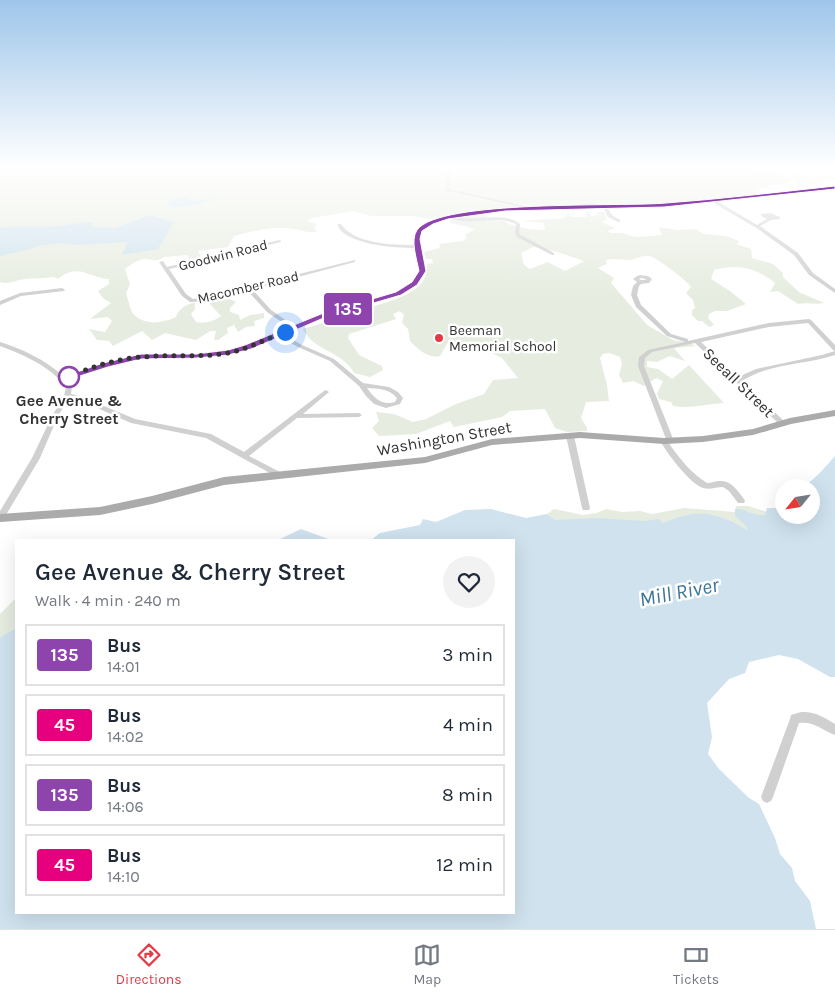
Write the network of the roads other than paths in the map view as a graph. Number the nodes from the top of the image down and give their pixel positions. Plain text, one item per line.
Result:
1 (486, 211) edge
2 (607, 211) edge
3 (732, 211) edge
4 (448, 217) junction
5 (770, 220) dead end
6 (618, 221) dead end
7 (339, 225) dead end
8 (758, 226) junction
9 (279, 241) dead end
10 (418, 246) junction
11 (552, 254) dead end
12 (353, 261) dead end
13 (161, 262) dead end
14 (167, 268) junction
15 (640, 282) dead end
16 (248, 288) junction
17 (62, 290) dead end
18 (835, 291) edge
19 (0, 303) edge
20 (294, 328) junction
21 (279, 334) junction
22 (697, 341) junction
23 (0, 344) edge
24 (835, 351) edge
25 (64, 378) junction
26 (737, 381) junction
27 (361, 386) junction
28 (326, 392) dead end
29 (67, 396) junction
30 (835, 413) edge
31 (359, 415) dead end
32 (295, 416) junction
33 (782, 423) junction
34 (570, 436) junction
35 (667, 441) junction
36 (244, 456) junction
37 (277, 474) junction
38 (741, 501) dead end
39 (586, 508) dead end
40 (0, 518) edge
41 (835, 730) edge
42 (767, 796) dead end

1 - 4 street
2 - 6 street
3 - 8 street
4 - 10 street
4 - 11 street
5 - 8 street
7 - 10 street
8 - 18 street
9 - 14 street, Goodwin Road
10 - 20 street
12 - 16 street, Macomber Road
13 - 14 street, Macomber Road
14 - 16 street, Macomber Road
15 - 22 street
16 - 20 street
17 - 19 street
20 - 21 street
21 - 25 street
21 - 27 street
22 - 24 street
22 - 26 street, Seeall Street
22 - 35 street
23 - 25 street
24 - 26 street
25 - 29 street
26 - 33 street, Seeall Street
27 - 27 street
28 - 32 street
29 - 36 street
29 - 40 street
30 - 33 main road, Washington Street
31 - 32 street
32 - 36 street
33 - 35 main road, Washington Street
34 - 35 main road, Washington Street
34 - 37 main road, Washington Street
34 - 39 street
35 - 38 street
36 - 37 street
37 - 40 main road, Washington Street
41 - 42 street

